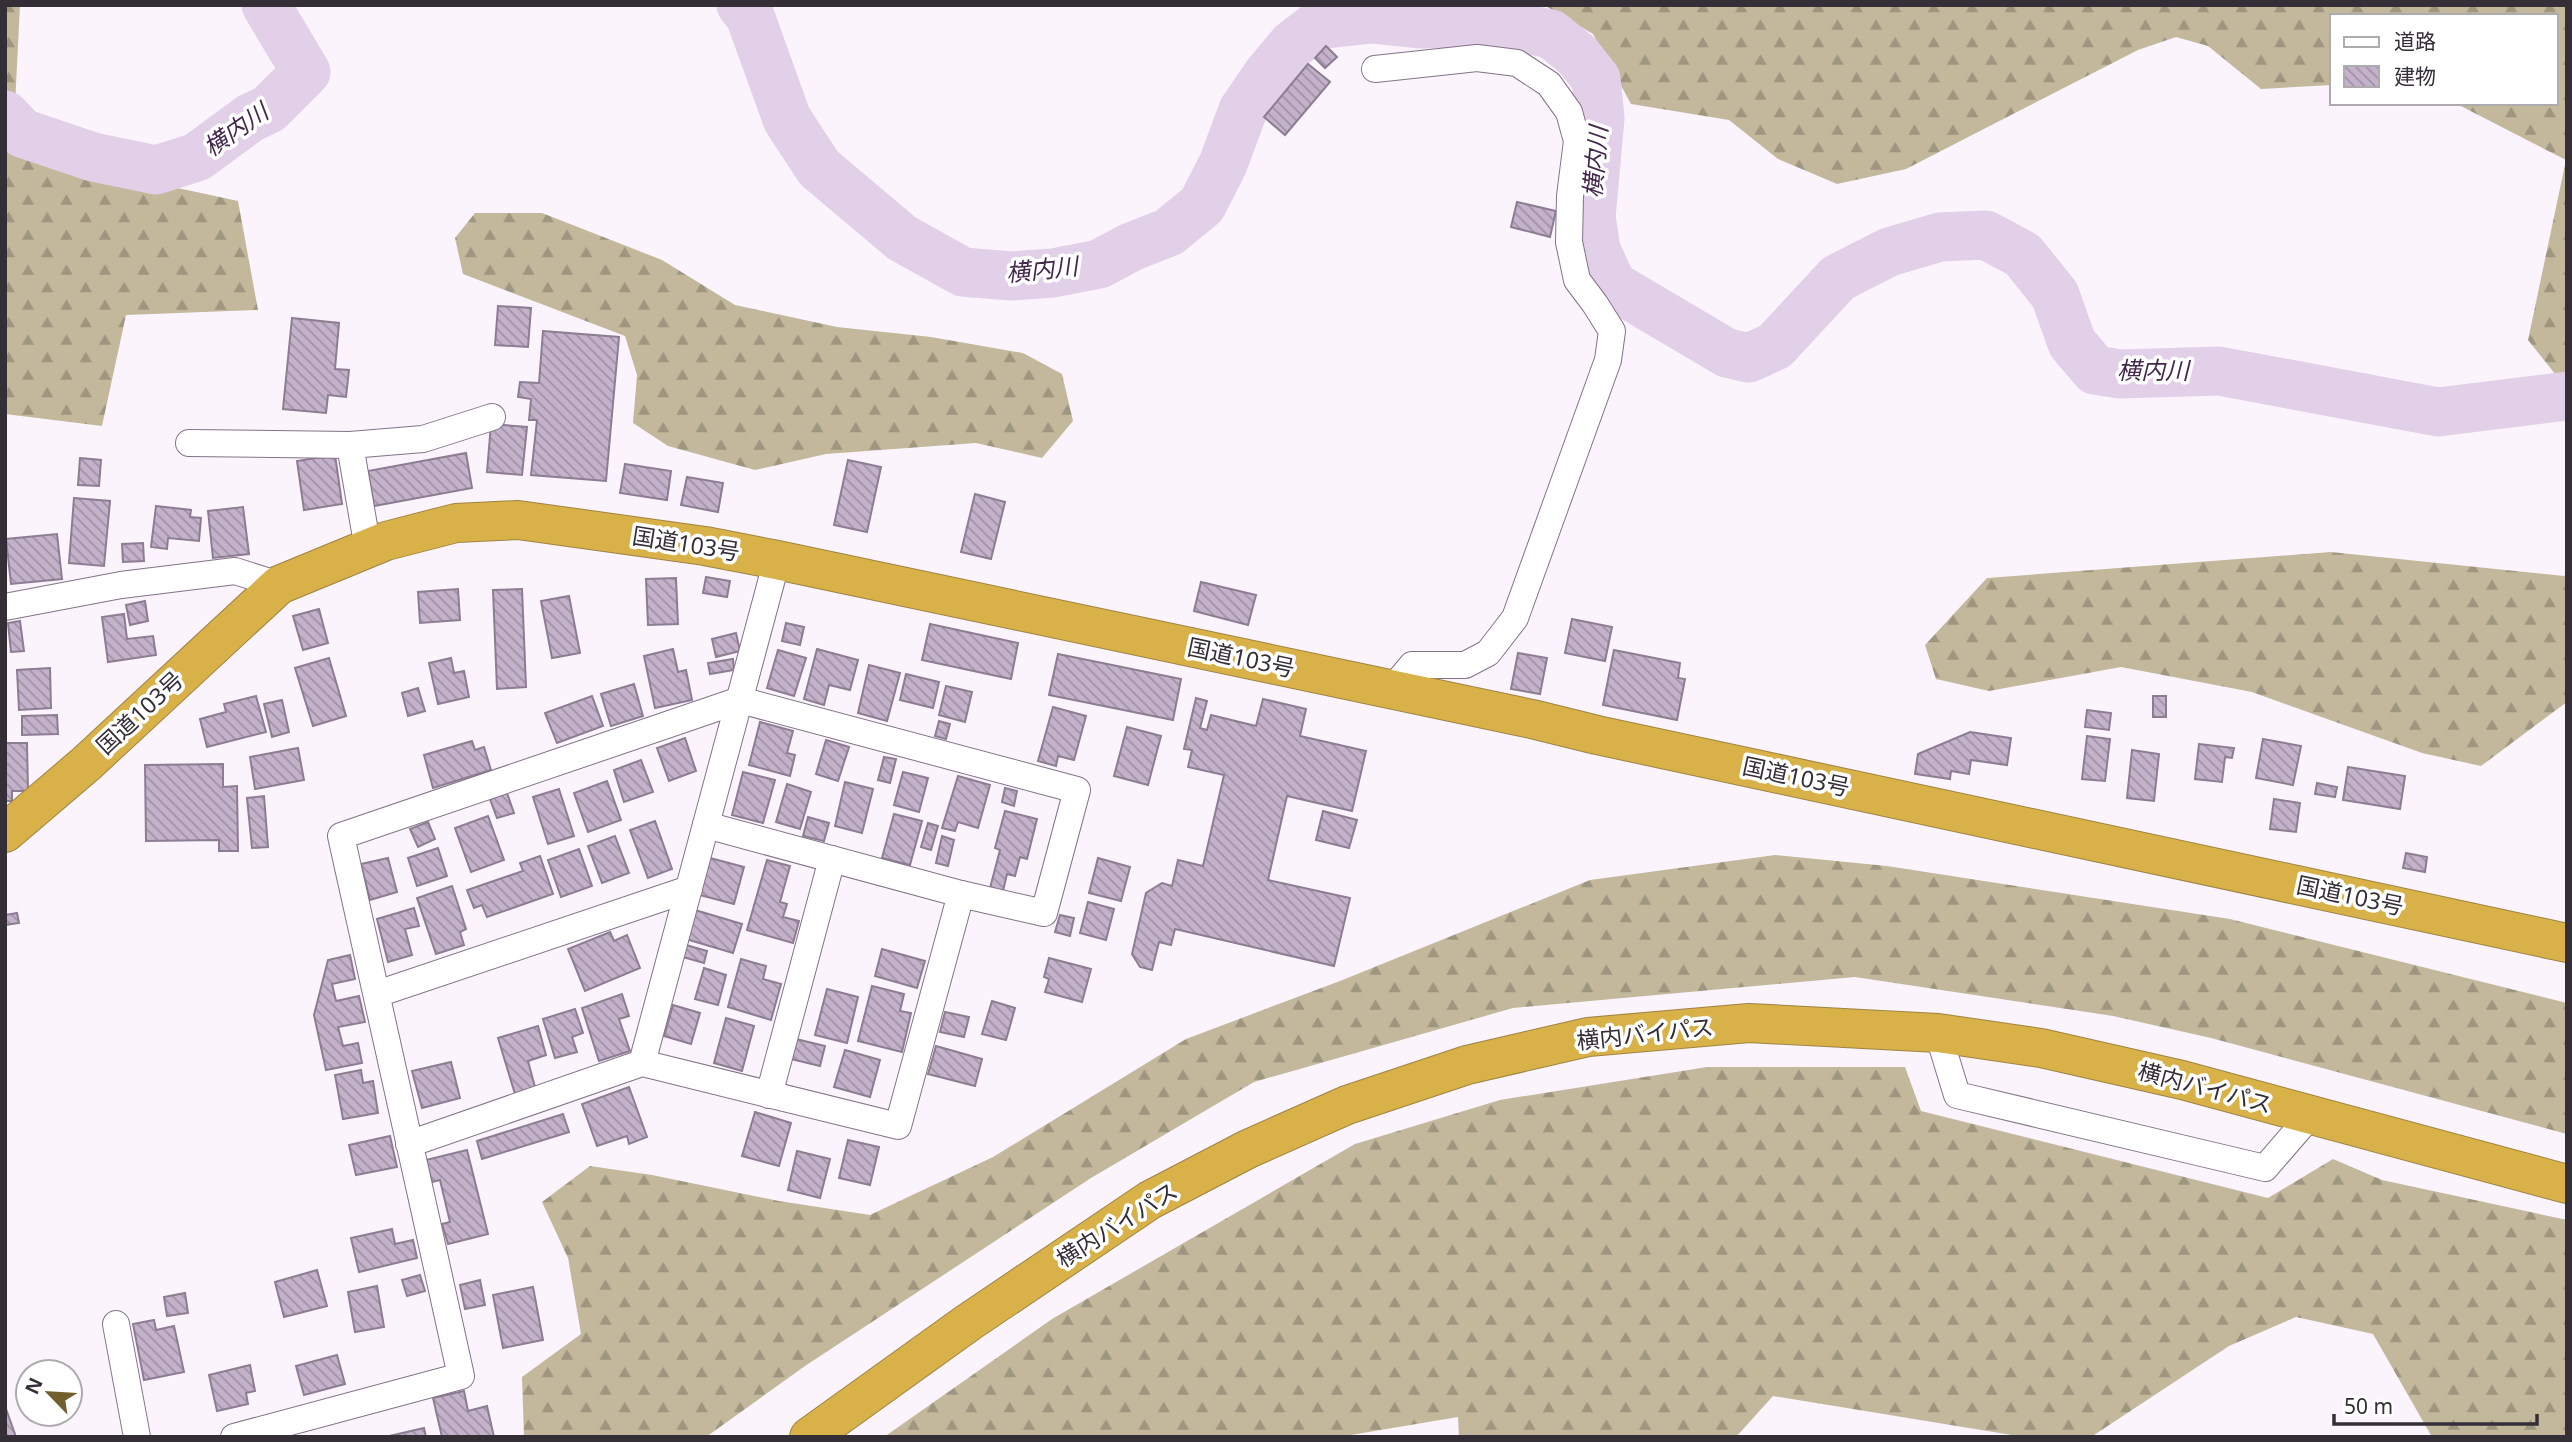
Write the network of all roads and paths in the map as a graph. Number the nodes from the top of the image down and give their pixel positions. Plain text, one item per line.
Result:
1 (1375, 69) dead end
2 (492, 417) dead end
3 (189, 443) dead end
4 (350, 445) junction
5 (368, 549) junction
6 (777, 560) junction
7 (279, 585) junction
8 (5, 607) edge
9 (1391, 690) junction
10 (740, 700) junction
11 (706, 825) junction
12 (5, 833) edge
13 (832, 859) junction
14 (689, 889) junction
15 (961, 894) junction
16 (2567, 943) edge
17 (377, 995) junction
18 (1938, 1033) junction
19 (642, 1063) junction
20 (768, 1095) junction
21 (2310, 1116) junction
22 (409, 1144) junction
23 (2567, 1184) edge
24 (116, 1324) dead end
25 (136, 1437) edge
26 (234, 1437) edge
27 (809, 1437) edge

1 - 9 street
2 - 4 street
3 - 4 street
4 - 5 street
5 - 6 highway, 国道103号
5 - 7 highway, 国道103号
6 - 9 highway, 国道103号
6 - 10 street
7 - 8 street
7 - 12 highway, 国道103号
9 - 16 highway, 国道103号
10 - 11 street
10 - 15 street
10 - 17 street
11 - 13 street
11 - 14 street
13 - 15 street
13 - 20 street
14 - 17 street
14 - 19 street
15 - 20 street
17 - 22 street
18 - 21 highway, 横内バイパス
18 - 21 street
18 - 27 highway, 横内バイパス
19 - 20 street
19 - 22 street
21 - 23 highway, 横内バイパス
22 - 26 street
24 - 25 street

